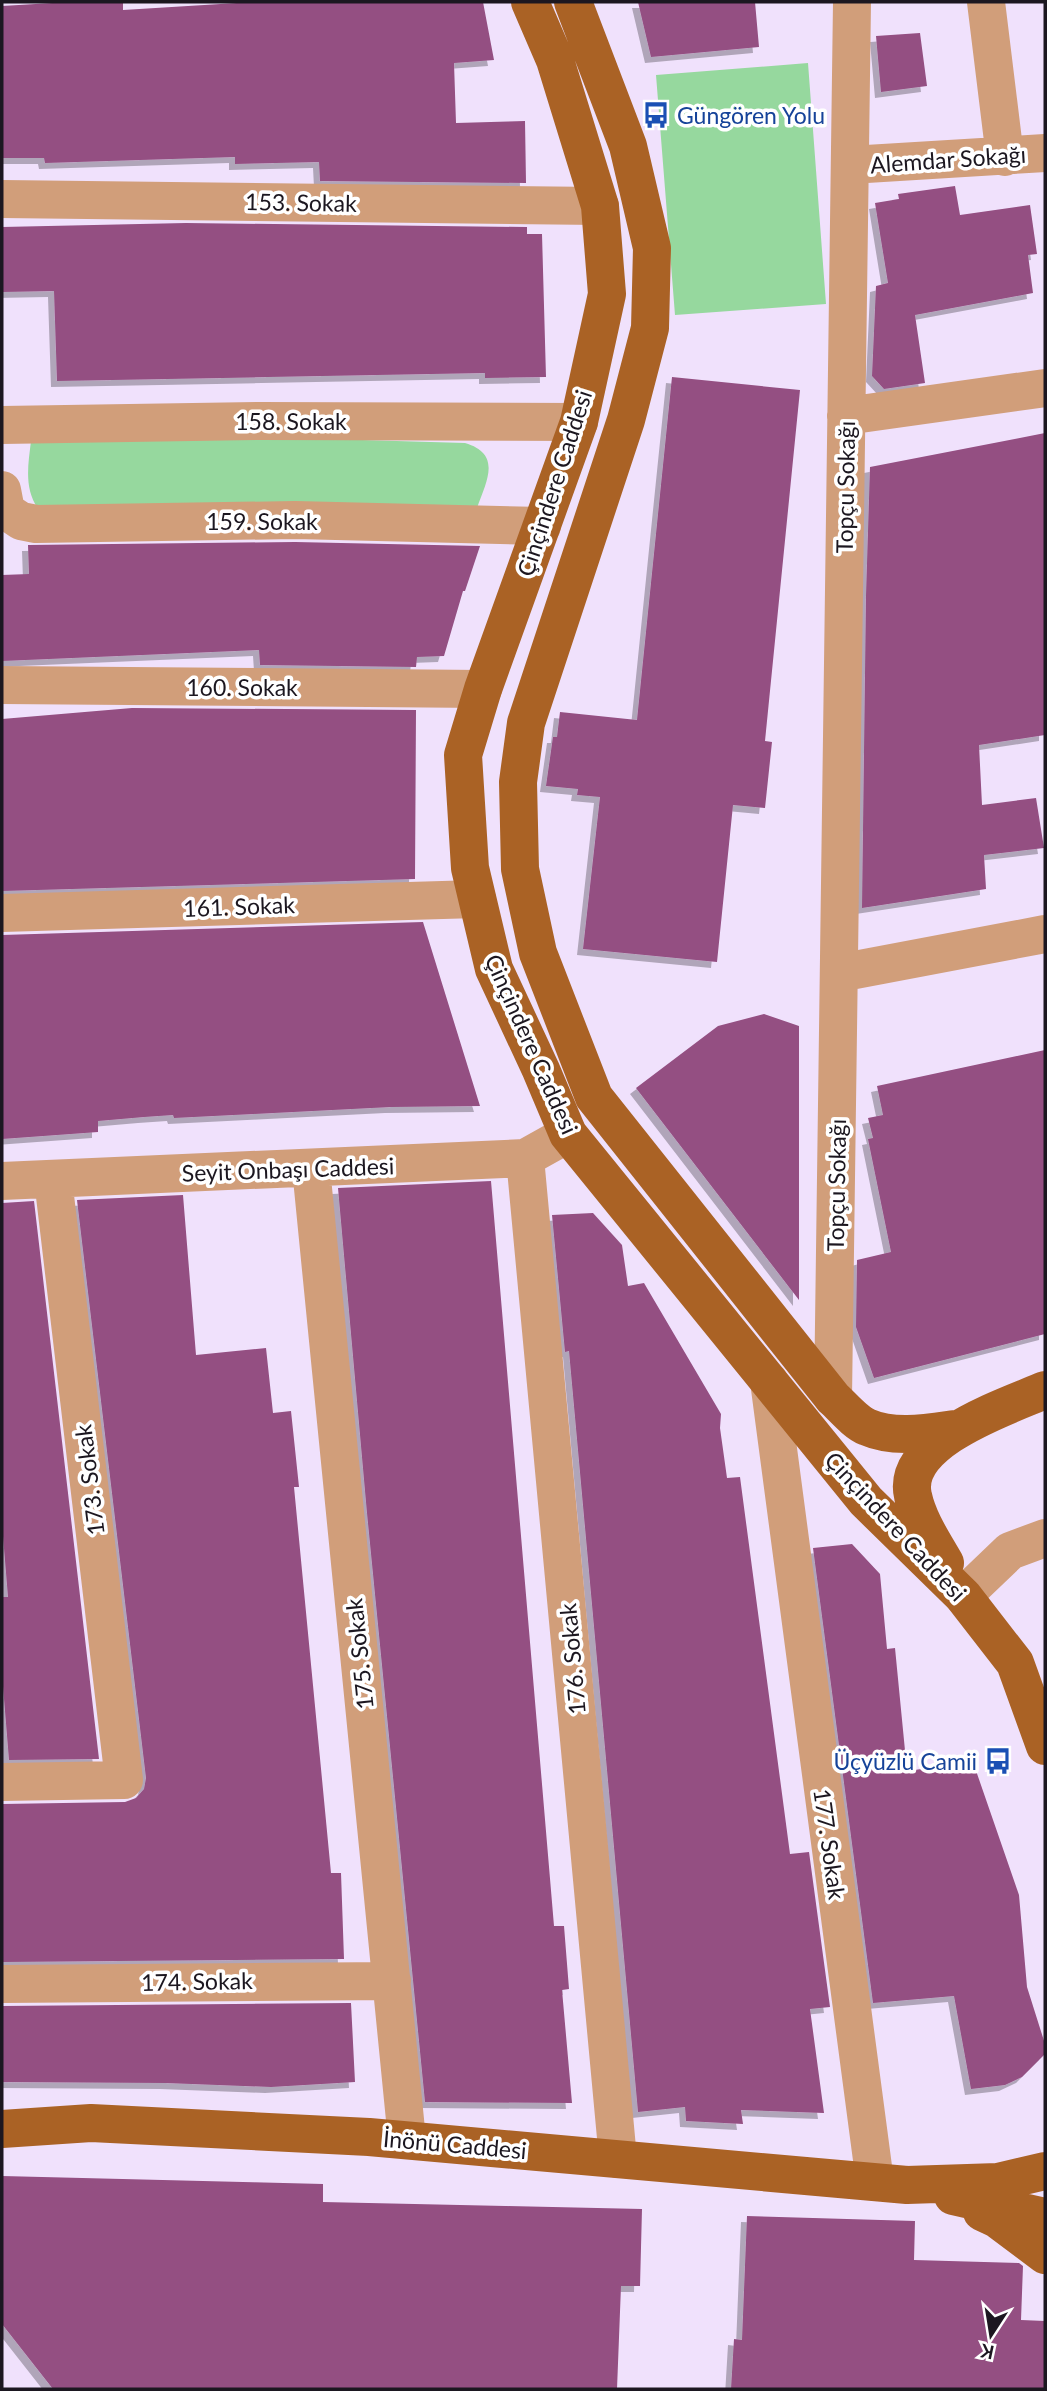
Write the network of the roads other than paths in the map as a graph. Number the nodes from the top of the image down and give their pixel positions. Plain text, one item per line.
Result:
1 (530, 2) edge
2 (573, 2) edge
3 (852, 2) edge
4 (986, 2) edge
5 (1045, 153) edge
6 (1005, 157) junction
7 (850, 165) junction
8 (2, 199) edge
9 (600, 206) junction
10 (1045, 388) edge
11 (846, 416) junction
12 (579, 422) junction
13 (2, 425) edge
14 (2, 490) edge
15 (542, 526) junction
16 (2, 685) edge
17 (483, 689) junction
18 (477, 899) junction
19 (2, 913) edge
20 (1045, 934) edge
21 (839, 973) junction
22 (568, 1134) junction
23 (525, 1158) junction
24 (311, 1168) junction
25 (53, 1179) junction
26 (2, 1181) edge
27 (769, 1381) junction
28 (1045, 1390) edge
29 (833, 1398) junction
30 (955, 1429) junction
31 (1045, 1538) edge
32 (963, 1596) junction
33 (1045, 1746) edge
34 (2, 1782) edge
35 (392, 1981) junction
36 (2, 1984) edge
37 (2, 2129) edge
38 (407, 2140) junction
39 (618, 2159) junction
40 (1045, 2171) edge
41 (891, 2184) junction
42 (946, 2195) junction
43 (1045, 2217) edge
44 (1045, 2255) edge

1 - 9 main road, Çinçindere Caddesi
2 - 29 main road, Çinçindere Caddesi
3 - 7 street, Topçu Sokağı
4 - 6 street
5 - 6 street, Alemdar Sokağı
6 - 7 street, Alemdar Sokağı
7 - 11 street, Topçu Sokağı
8 - 9 street, 153. Sokak
9 - 12 main road, Çinçindere Caddesi
10 - 11 street
11 - 21 street, Topçu Sokağı
12 - 13 street, 158. Sokak
12 - 15 main road, Çinçindere Caddesi
14 - 15 street, 159. Sokak
15 - 17 main road, Çinçindere Caddesi
16 - 17 street, 160. Sokak
17 - 18 main road, Çinçindere Caddesi
18 - 19 street, 161. Sokak
18 - 22 main road, Çinçindere Caddesi
20 - 21 street
21 - 29 street, Topçu Sokağı
22 - 23 street, Seyit Onbaşı Caddesi
22 - 27 main road, Çinçindere Caddesi
23 - 24 street, Seyit Onbaşı Caddesi
23 - 39 street, 176. Sokak
24 - 25 street, Seyit Onbaşı Caddesi
24 - 35 street, 175. Sokak
25 - 26 street, Seyit Onbaşı Caddesi
25 - 34 street, 173. Sokak
27 - 32 main road, Çinçindere Caddesi
27 - 41 street, 177. Sokak
28 - 30 main road
29 - 30 main road, Çinçindere Caddesi
30 - 32 main road
31 - 32 street
32 - 33 main road, Çinçindere Caddesi
35 - 36 street, 174. Sokak
35 - 38 street, 175. Sokak
37 - 38 main road, İnönü Caddesi
38 - 39 main road, İnönü Caddesi
39 - 41 main road, İnönü Caddesi
40 - 41 main road
41 - 42 main road
42 - 43 main road
42 - 44 main road

